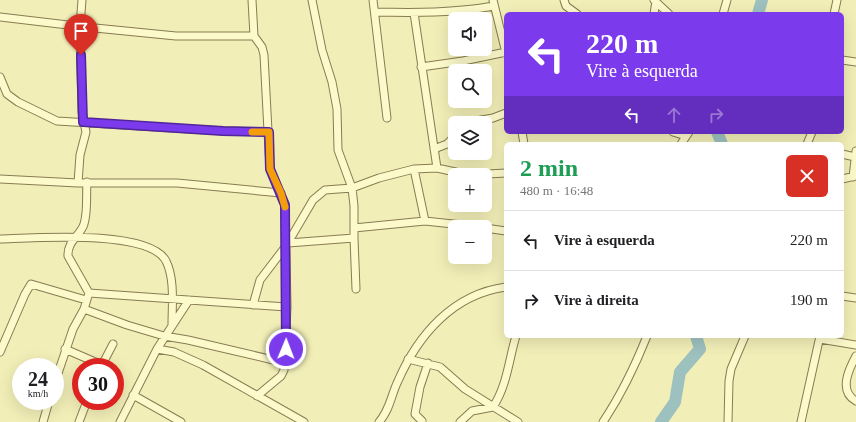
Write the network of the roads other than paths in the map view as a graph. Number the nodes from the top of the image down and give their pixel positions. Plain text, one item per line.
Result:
1 (82, 0) edge
2 (252, 0) edge
3 (312, 0) edge
4 (373, 0) edge
5 (564, 0) edge
6 (727, 0) edge
7 (837, 0) edge
8 (655, 1) edge
9 (494, 3) edge
10 (375, 12) junction
11 (574, 12) edge
12 (654, 12) edge
13 (667, 12) edge
14 (724, 12) edge
15 (834, 12) edge
16 (414, 13) junction
17 (0, 17) edge
18 (80, 26) junction
19 (254, 36) junction
20 (504, 44) edge
21 (504, 52) edge
22 (844, 60) edge
23 (856, 62) edge
24 (421, 68) junction
25 (0, 76) edge
26 (504, 113) edge
27 (387, 118) dead end
28 (492, 118) edge
29 (83, 122) junction
30 (269, 132) junction
31 (448, 143) edge
32 (434, 149) junction
33 (844, 154) edge
34 (856, 154) edge
35 (437, 168) junction
36 (414, 169) junction
37 (504, 173) edge
38 (855, 176) edge
39 (0, 179) edge
40 (844, 179) edge
41 (87, 182) junction
42 (78, 183) junction
43 (352, 188) junction
44 (281, 193) junction
45 (425, 221) junction
46 (448, 224) edge
47 (354, 228) junction
48 (492, 229) edge
49 (504, 231) edge
50 (74, 237) junction
51 (354, 238) junction
52 (0, 239) edge
53 (287, 244) junction
54 (504, 287) edge
55 (356, 289) dead end
56 (844, 296) edge
57 (87, 297) junction
58 (172, 298) junction
59 (856, 298) edge
60 (189, 300) junction
61 (253, 305) junction
62 (287, 307) junction
63 (84, 309) junction
64 (172, 325) junction
65 (164, 336) junction
66 (515, 338) edge
67 (646, 338) edge
68 (744, 338) edge
69 (820, 338) edge
70 (825, 338) edge
71 (113, 344) dead end
72 (856, 344) edge
73 (65, 349) junction
74 (156, 349) junction
75 (0, 352) edge
76 (856, 356) edge
77 (62, 358) edge
78 (85, 358) edge
79 (106, 358) edge
80 (408, 359) junction
81 (286, 363) junction
82 (428, 363) junction
83 (267, 389) junction
84 (133, 395) junction
85 (257, 396) junction
86 (856, 401) edge
87 (270, 402) junction
88 (493, 407) junction
89 (46, 410) edge
90 (84, 410) edge
91 (422, 421) dead end
92 (43, 422) edge
93 (79, 422) edge
94 (120, 422) edge
95 (181, 422) edge
96 (304, 422) edge
97 (379, 422) edge
98 (460, 422) edge
99 (518, 422) edge
100 (603, 422) edge
101 (728, 422) edge
102 (801, 422) edge

1 - 18 street
2 - 19 street
3 - 43 street
4 - 10 street
5 - 11 street
6 - 14 street
7 - 15 street
8 - 12 street
8 - 13 street
9 - 16 street
9 - 20 street
10 - 16 street
10 - 27 street
16 - 24 street
17 - 18 street
18 - 19 street
18 - 29 street
19 - 30 street
21 - 24 street
22 - 23 street
24 - 32 street
25 - 29 street
26 - 28 street
29 - 30 street
29 - 42 street
30 - 44 street
31 - 32 street
32 - 35 street
33 - 34 street
34 - 38 street
35 - 36 street
35 - 37 street
36 - 43 street
36 - 45 street
38 - 40 street
39 - 42 street
41 - 42 street
41 - 44 street
41 - 50 street
43 - 47 street
43 - 53 street
44 - 53 street
45 - 46 street
45 - 47 street
47 - 51 street
48 - 49 street
50 - 52 street
50 - 57 street
50 - 58 street
51 - 53 street
51 - 55 street
53 - 61 street
53 - 62 street
54 - 80 street
56 - 59 street
57 - 58 street
57 - 63 street
57 - 75 street
58 - 60 street
58 - 64 street
60 - 61 street
60 - 64 street
61 - 62 street
62 - 81 street
63 - 65 street
63 - 73 street
64 - 65 street
65 - 74 street
65 - 81 street
66 - 88 street
67 - 100 street
68 - 101 street
69 - 102 street
70 - 72 street
71 - 79 street
73 - 77 street
73 - 78 street
74 - 84 street
74 - 85 street
76 - 86 street
80 - 82 street
80 - 97 street
81 - 83 street
82 - 88 street
82 - 91 street
83 - 85 street
83 - 87 street
84 - 94 street
84 - 95 street
85 - 87 street
87 - 96 street
88 - 98 street
88 - 99 street
89 - 92 street
90 - 93 street

